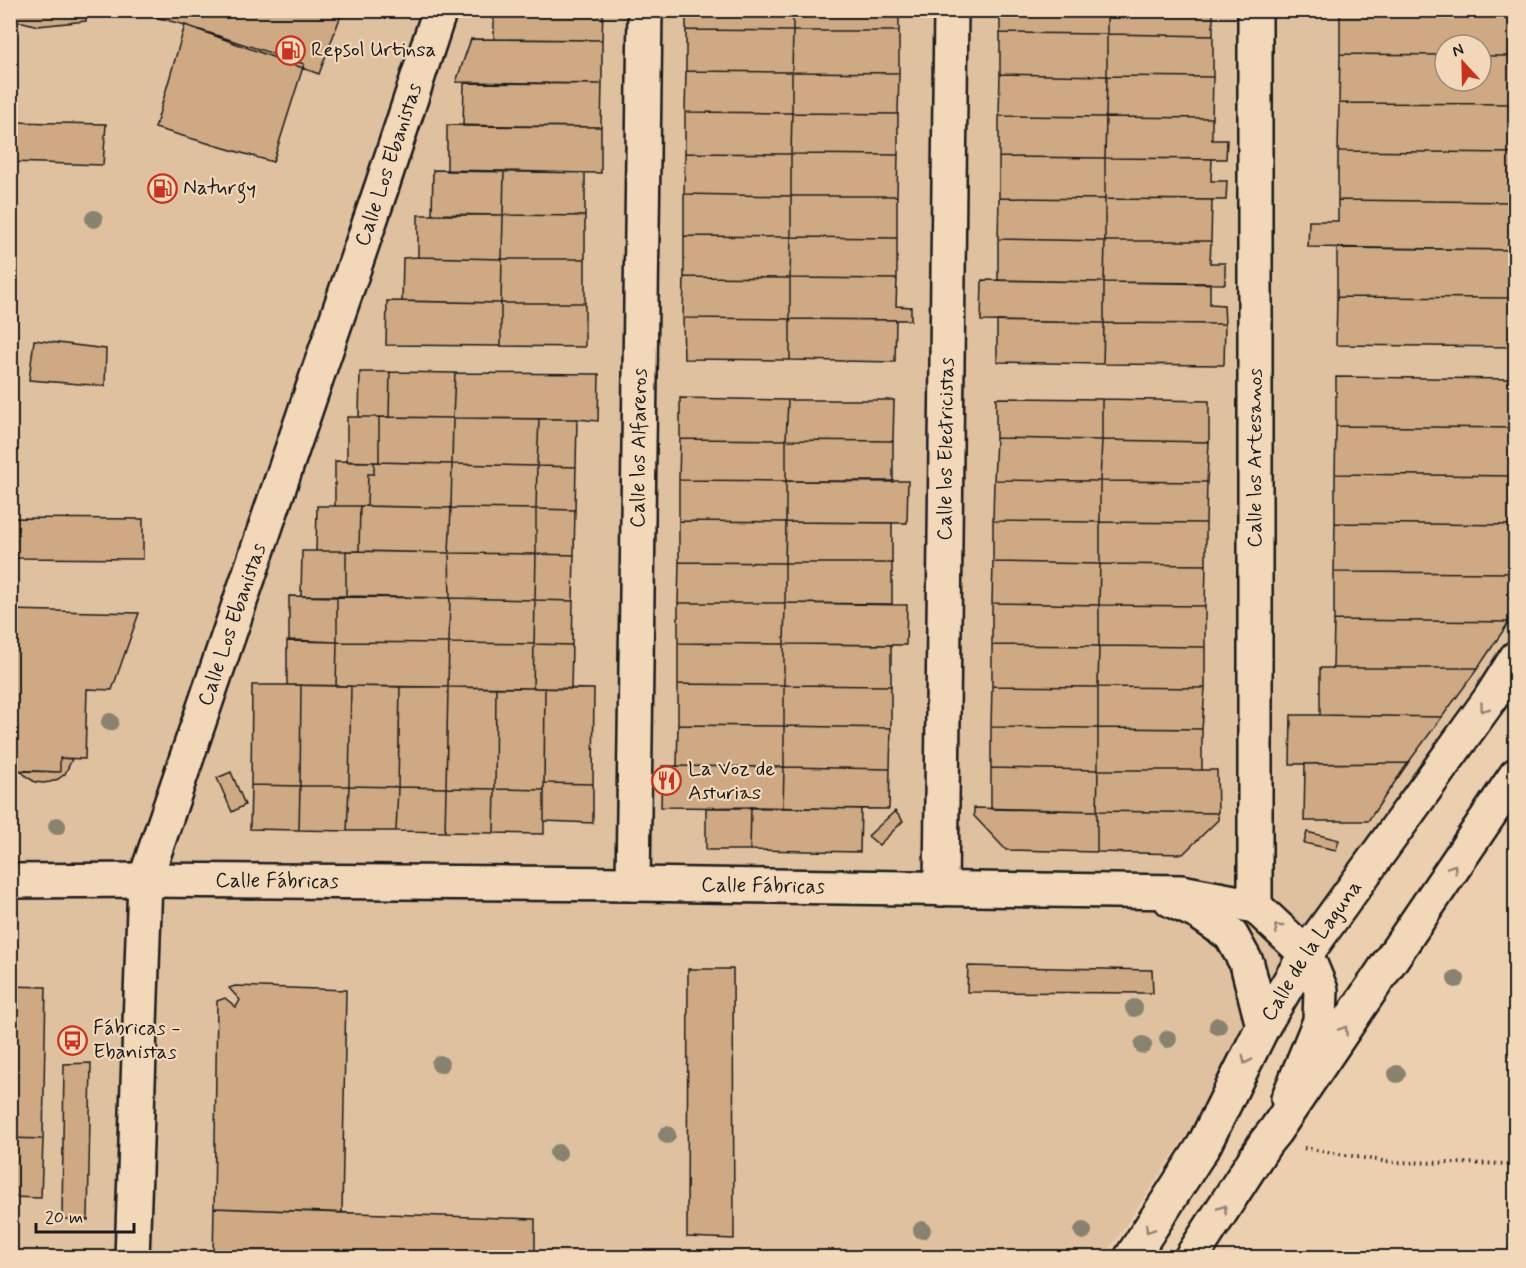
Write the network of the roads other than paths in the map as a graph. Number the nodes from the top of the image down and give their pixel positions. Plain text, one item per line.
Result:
1 (441, 10) edge
2 (645, 10) edge
3 (951, 10) edge
4 (1255, 10) edge
5 (1515, 658) edge
6 (1515, 775) edge
7 (145, 880) junction
8 (10, 882) edge
9 (633, 884) junction
10 (941, 889) junction
11 (1156, 892) junction
12 (1255, 906) junction
13 (1306, 954) junction
14 (1263, 1026) junction
15 (1271, 1136) junction
16 (132, 1257) edge
17 (1131, 1257) edge
18 (1191, 1257) edge

1 - 7 street, Calle Los Ebanistas
2 - 9 street, Calle los Alfareros
3 - 10 street, Calle los Electricistas
4 - 12 street, Calle los Artesanos
5 -> 13 street, Calle de la Laguna
15 -> 6 street
7 - 8 street, Calle Fábricas
7 - 9 street, Calle Fábricas
7 - 16 street, Calle Los Ebanistas
9 - 10 street, Calle Fábricas
10 - 11 street, Calle Fábricas
11 - 12 street, Calle Fábricas
11 - 14 street
13 -> 12 street
13 - 14 street, Calle de la Laguna
13 - 15 street
14 -> 17 street, Calle de la Laguna
18 -> 15 street

